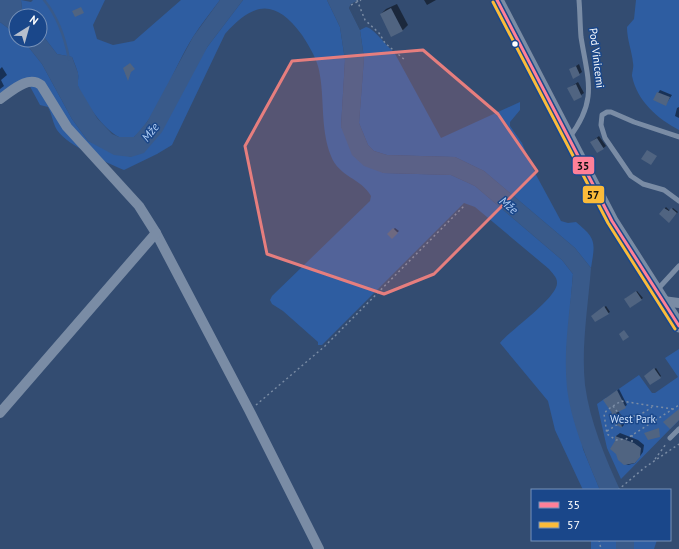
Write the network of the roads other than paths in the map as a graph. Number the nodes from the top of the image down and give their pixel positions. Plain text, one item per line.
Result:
1 (579, 0) edge
2 (501, 3) edge
3 (0, 99) edge
4 (679, 137) edge
5 (568, 138) junction
6 (679, 201) edge
7 (156, 233) junction
8 (679, 266) edge
9 (660, 296) junction
10 (679, 303) edge
11 (679, 326) edge
12 (0, 413) edge
13 (679, 429) edge
14 (670, 438) road end
15 (319, 549) edge

1 - 5 lane, Pod Vinicemi
2 - 5 street
3 - 7 street
4 - 6 lane
5 - 9 street
7 - 12 street
7 - 15 street
8 - 9 lane
9 - 10 street
9 - 11 street
13 - 14 lane

